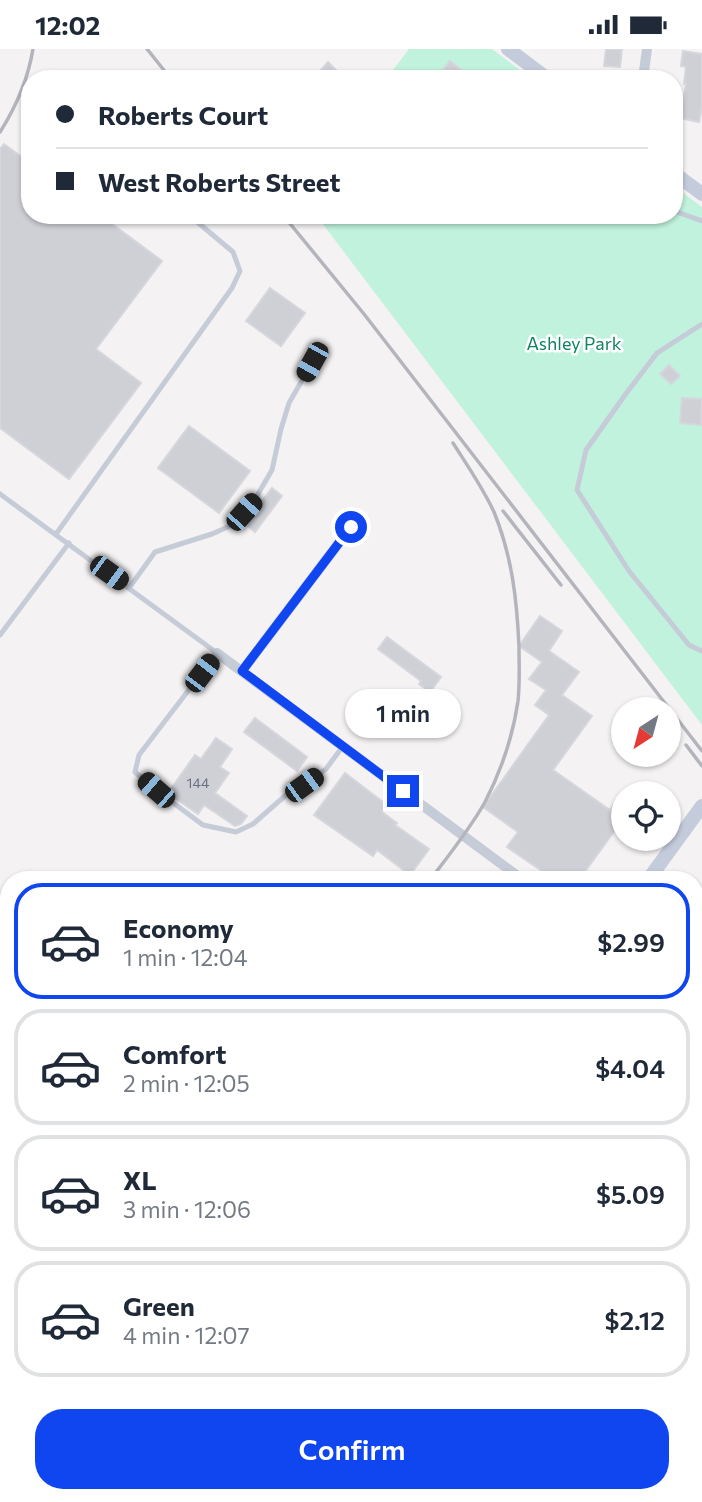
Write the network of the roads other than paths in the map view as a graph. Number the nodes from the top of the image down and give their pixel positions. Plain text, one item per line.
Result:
1 (508, 49) edge
2 (647, 49) edge
3 (528, 70) edge
4 (644, 70) edge
5 (683, 180) edge
6 (702, 194) edge
7 (683, 214) edge
8 (702, 221) edge
9 (201, 224) edge
10 (702, 324) edge
11 (312, 362) dead end
12 (0, 494) edge
13 (351, 527) dead end
14 (56, 534) junction
15 (69, 543) junction
16 (129, 588) junction
17 (0, 635) edge
18 (702, 651) edge
19 (217, 653) junction
20 (242, 671) junction
21 (342, 746) junction
22 (702, 806) edge
23 (511, 871) edge
24 (655, 871) edge

1 - 3 main road
2 - 4 street
5 - 6 main road
7 - 8 lane
9 - 14 lane
10 - 18 lane
11 - 16 lane
12 - 14 lane
13 - 20 street
14 - 15 lane
15 - 16 lane
15 - 17 lane
16 - 19 lane
19 - 20 street
19 - 21 lane
20 - 21 street
21 - 23 street
22 - 24 main road

